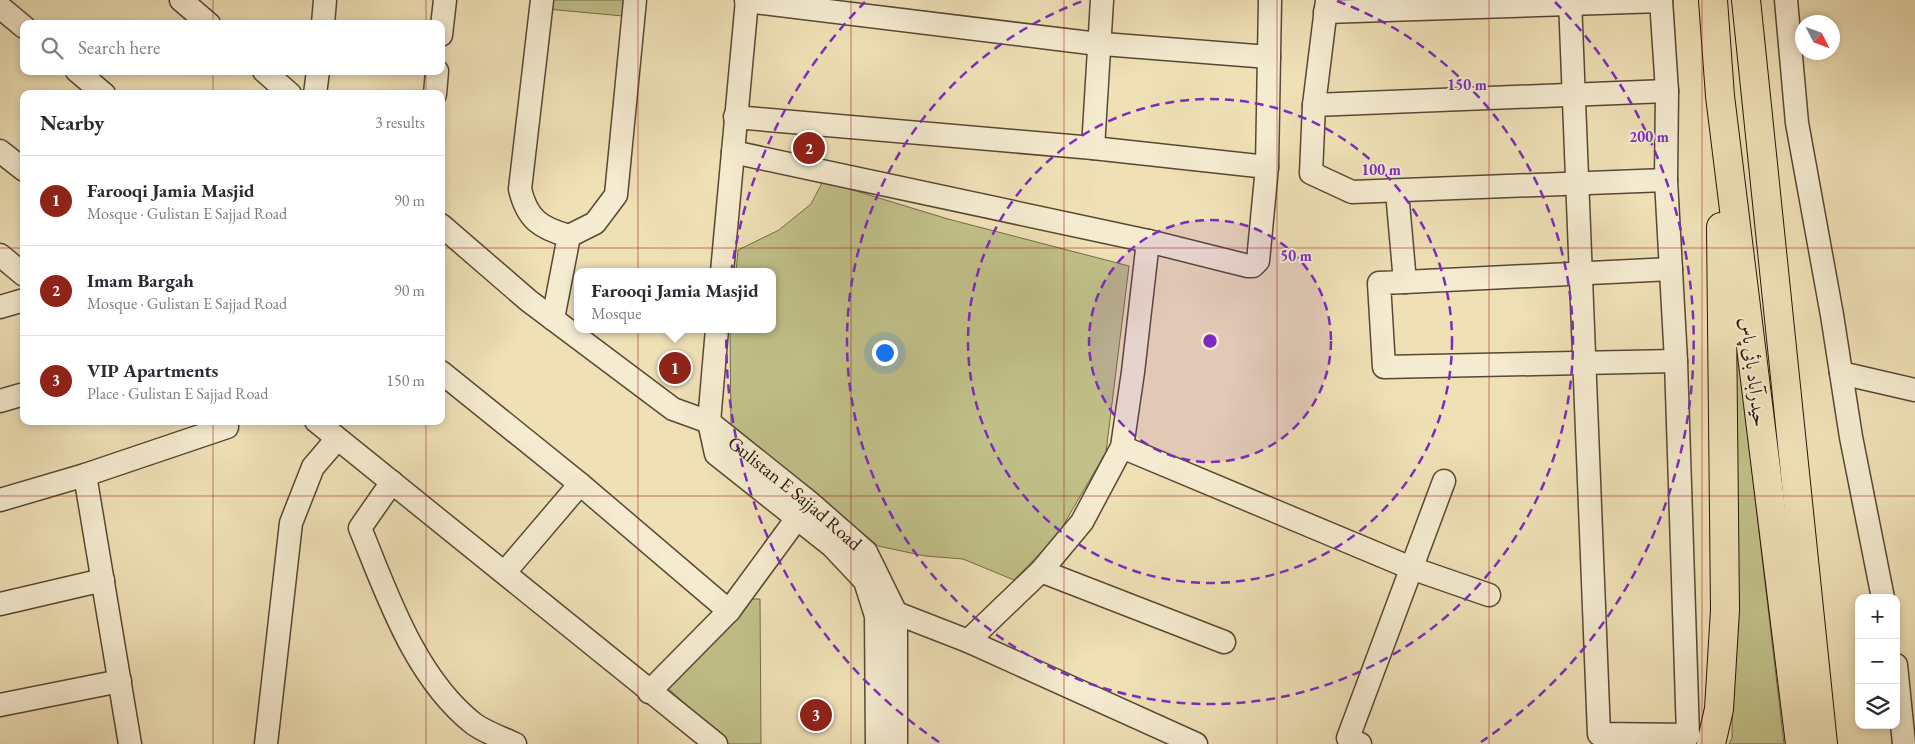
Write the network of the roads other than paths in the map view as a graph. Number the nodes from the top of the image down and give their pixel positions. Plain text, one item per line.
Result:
1 (181, 0) edge
2 (325, 0) edge
3 (445, 0) edge
4 (542, 0) edge
5 (635, 0) edge
6 (746, 0) edge
7 (1102, 0) edge
8 (1270, 0) edge
9 (1713, 0) edge
10 (1746, 0) edge
11 (1786, 0) edge
12 (1661, 1) edge
13 (1570, 3) edge
14 (0, 6) edge
15 (1326, 6) edge
16 (204, 20) edge
17 (323, 20) edge
18 (443, 20) edge
19 (20, 23) edge
20 (1100, 44) junction
21 (1269, 57) junction
22 (82, 75) edge
23 (269, 75) edge
24 (317, 75) edge
25 (437, 75) edge
26 (99, 90) edge
27 (285, 90) edge
28 (316, 90) edge
29 (435, 90) edge
30 (1666, 91) junction
31 (1574, 96) junction
32 (1720, 96) junction
33 (1314, 105) junction
34 (735, 117) junction
35 (1093, 148) junction
36 (0, 151) edge
37 (733, 152) junction
38 (20, 167) edge
39 (1267, 167) junction
40 (1666, 180) junction
41 (1577, 185) junction
42 (1398, 203) dead end
43 (445, 228) edge
44 (569, 236) junction
45 (1148, 241) junction
46 (0, 255) edge
47 (722, 268) edge
48 (1671, 269) junction
49 (20, 272) edge
50 (1581, 275) junction
51 (1405, 282) junction
52 (20, 301) edge
53 (0, 307) edge
54 (553, 319) junction
55 (717, 333) edge
56 (1676, 361) junction
57 (1584, 364) junction
58 (1841, 373) junction
59 (445, 375) edge
60 (1915, 390) edge
61 (20, 395) edge
62 (0, 401) edge
63 (709, 422) junction
64 (321, 425) edge
65 (227, 427) dead end
66 (337, 439) junction
67 (1122, 447) junction
68 (85, 475) junction
69 (1444, 481) dead end
70 (392, 482) junction
71 (580, 484) junction
72 (0, 500) edge
73 (803, 510) junction
74 (1411, 568) junction
75 (1041, 571) junction
76 (505, 572) junction
77 (103, 580) junction
78 (1882, 594) edge
79 (1489, 595) dead end
80 (0, 604) edge
81 (729, 611) junction
82 (896, 613) junction
83 (968, 641) junction
84 (1224, 642) dead end
85 (120, 681) junction
86 (1898, 684) edge
87 (649, 692) junction
88 (0, 705) edge
89 (1694, 741) edge
90 (130, 744) edge
91 (266, 744) edge
92 (515, 744) edge
93 (716, 744) edge
94 (877, 744) edge
95 (896, 744) edge
96 (1196, 744) edge
97 (1360, 744) edge
98 (1800, 744) edge
99 (1824, 744) edge
100 (1904, 744) edge

1 - 16 street
2 - 17 street
3 - 18 street
4 - 44 street
5 - 44 street
6 - 20 street
6 - 34 street
7 - 20 street
8 - 21 street
9 - 32 highway, حیدرآباد بائی پاس
10 - 99 highway, حیدرآباد بائی پاس
11 - 58 street
12 - 13 street
12 - 30 street
13 - 15 street
13 - 31 street
14 - 19 street
15 - 33 street
20 - 21 street
20 - 35 street
21 - 39 street
22 - 26 street
23 - 27 street
24 - 28 street
25 - 29 street
30 - 31 street
30 - 40 street
31 - 33 street
31 - 41 street
32 - 89 highway
32 - 98 highway, حیدرآباد بائی پاس
33 - 41 street
34 - 35 street
34 - 37 street
35 - 39 street
36 - 38 street
37 - 45 street
37 - 47 street
39 - 45 street
40 - 41 street
40 - 48 street
41 - 50 street
42 - 51 street
43 - 54 street
44 - 54 street
45 - 67 street
46 - 49 street
48 - 50 street
48 - 56 street
50 - 51 street
50 - 57 street
51 - 57 street
52 - 53 street
54 - 63 street
55 - 63 street, Gulistan E Sajjad Road
56 - 57 street
56 - 89 street
57 - 89 street
58 - 60 street
58 - 78 street
59 - 71 street
61 - 62 street
63 - 73 street, Gulistan E Sajjad Road
64 - 66 street
65 - 68 street
66 - 70 street
66 - 91 street
67 - 74 street
67 - 75 street
68 - 72 street
68 - 77 street
69 - 74 street
70 - 76 street
70 - 92 street
71 - 76 street
71 - 81 street
73 - 81 street
73 - 82 street, Gulistan E Sajjad Road
73 - 94 street, Gulistan E Sajjad Road
74 - 79 street
74 - 97 street
75 - 83 street
75 - 84 street
76 - 87 street
77 - 80 street
77 - 85 street
81 - 87 street
82 - 83 street
82 - 95 street, Gulistan E Sajjad Road
83 - 96 street
85 - 88 street
85 - 90 street
86 - 100 street
87 - 93 street

